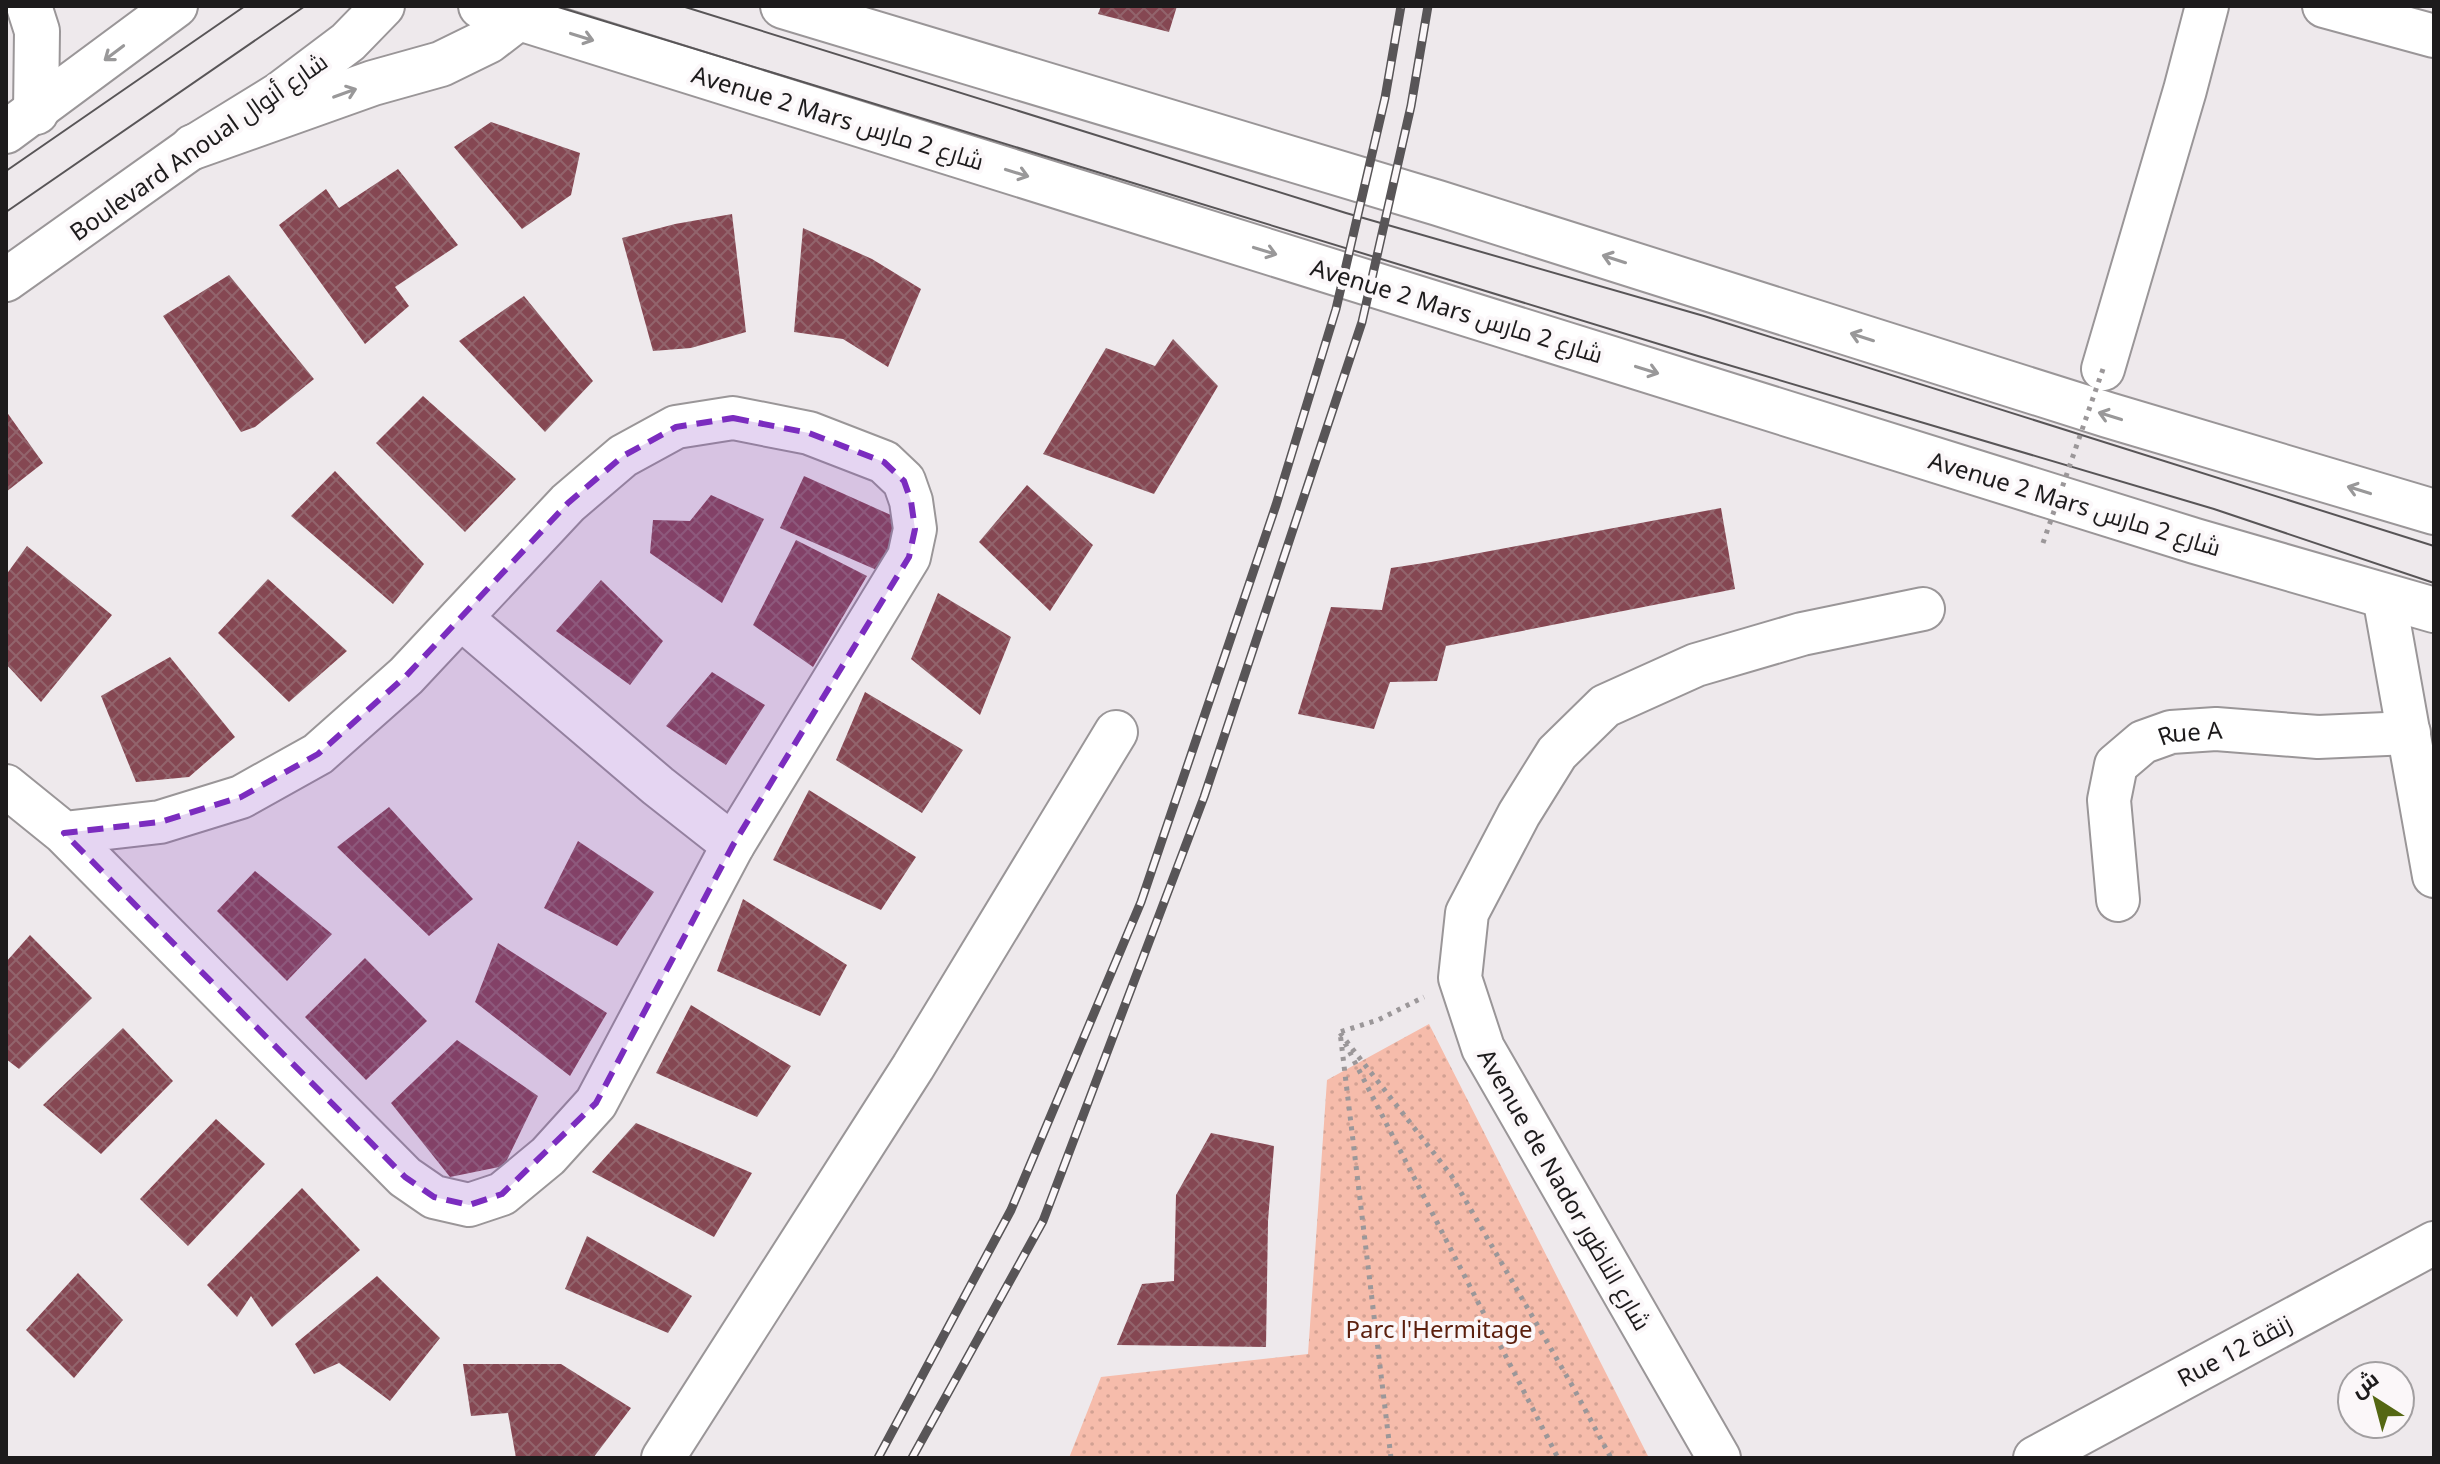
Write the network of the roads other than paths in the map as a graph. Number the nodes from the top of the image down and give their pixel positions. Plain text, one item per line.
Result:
1 (29, 6) edge
2 (176, 6) edge
3 (383, 6) edge
4 (783, 6) edge
5 (2207, 6) edge
6 (2324, 6) edge
7 (499, 12) edge
8 (2434, 36) edge
9 (21, 122) edge
10 (193, 147) junction
11 (6, 280) edge
12 (2103, 369) road end
13 (2434, 512) edge
14 (2418, 608) edge
15 (1923, 609) dead end
16 (461, 618) junction
17 (1116, 732) dead end
18 (2409, 733) junction
19 (6, 786) edge
20 (64, 833) junction
21 (733, 845) junction
22 (2434, 876) edge
23 (2118, 900) dead end
24 (2434, 1243) edge
25 (663, 1458) edge
26 (1719, 1458) edge
27 (2035, 1458) edge

1 - 9 main road
2 -> 9 street
3 - 10 street, Boulevard Anoual شارع أنوال
13 -> 4 main road
5 - 12 street
6 - 8 street
10 -> 7 main road
7 -> 14 main road, Avenue 2 Mars شارع 2 مارس
10 - 11 street, Boulevard Anoual شارع أنوال
14 - 18 street
15 - 26 street, Avenue de Nador شارع الناظور
16 - 20 street
16 - 21 street
16 - 21 street
17 - 25 street
18 - 22 street
18 - 23 street, Rue A
19 - 20 street
20 - 21 street
24 - 27 street, Rue 12 زنقة

